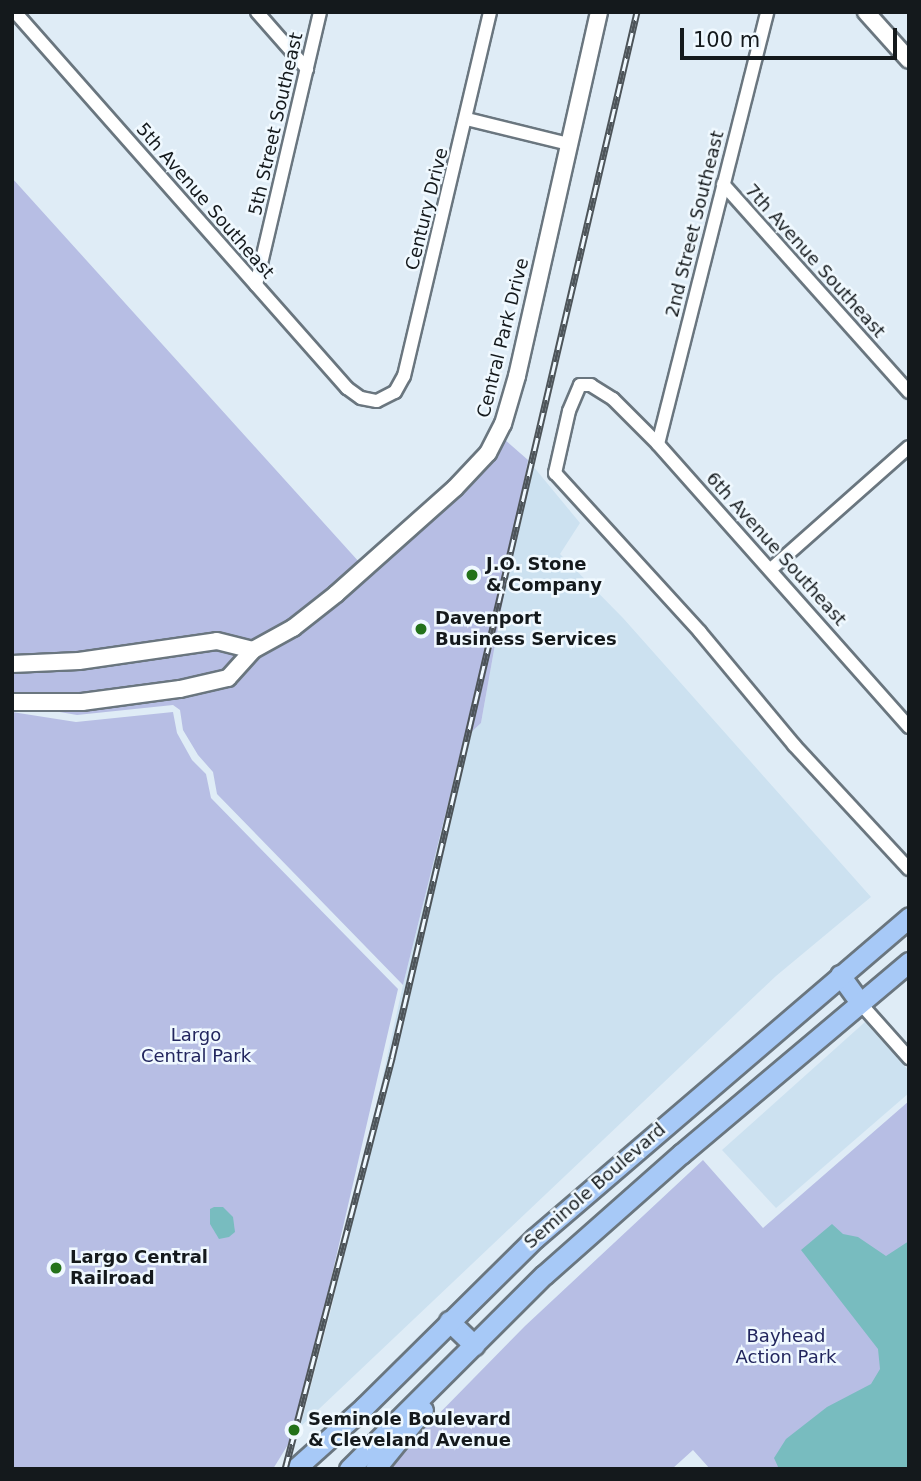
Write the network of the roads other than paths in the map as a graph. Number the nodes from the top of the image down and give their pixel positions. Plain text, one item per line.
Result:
1 (15, 12) edge
2 (257, 12) edge
3 (320, 12) edge
4 (475, 12) edge
5 (599, 12) edge
6 (767, 12) edge
7 (866, 12) edge
8 (490, 14) edge
9 (909, 60) edge
10 (307, 69) junction
11 (467, 119) junction
12 (569, 144) junction
13 (723, 184) junction
14 (256, 285) junction
15 (909, 392) edge
16 (377, 401) joint
17 (658, 444) junction
18 (909, 447) edge
19 (771, 569) junction
20 (253, 650) junction
21 (12, 664) edge
22 (12, 702) edge
23 (909, 727) edge
24 (909, 869) edge
25 (909, 917) edge
26 (909, 962) edge
27 (840, 975) junction
28 (860, 1003) junction
29 (909, 1058) edge
30 (634, 1151) junction
31 (656, 1177) junction
32 (449, 1321) junction
33 (474, 1345) junction
34 (430, 1388) junction
35 (295, 1469) edge
36 (349, 1469) edge
37 (375, 1469) edge

1 - 14 street, 5th Avenue Southeast
2 - 10 street
3 - 10 street, 5th Street Southeast
4 - 8 street
5 - 12 street, Central Park Drive
6 - 13 street, 2nd Street Southeast
7 - 9 street
8 - 11 street, Century Drive
10 - 14 street, 5th Street Southeast
11 - 12 street
11 - 16 street, Century Drive
12 - 20 street, Central Park Drive
13 - 15 street, 7th Avenue Southeast
13 - 17 street, 2nd Street Southeast
14 - 16 street, 5th Avenue Southeast
17 - 19 street, 6th Avenue Southeast
17 - 24 street, 6th Avenue Southeast
18 - 19 street
19 - 23 street, 6th Avenue Southeast
20 - 21 street
20 - 22 street, Central Park Drive
25 - 27 main road, Seminole Boulevard
26 - 28 main road, Seminole Boulevard
27 - 28 main road
27 - 30 main road, Seminole Boulevard
28 - 29 street
28 - 31 main road, Seminole Boulevard
30 - 31 main road
30 - 32 main road, Seminole Boulevard
31 - 33 main road, Seminole Boulevard
32 - 33 main road
32 - 35 main road, Seminole Boulevard
33 - 34 main road, Seminole Boulevard
34 - 36 main road, Seminole Boulevard
34 - 37 main road

